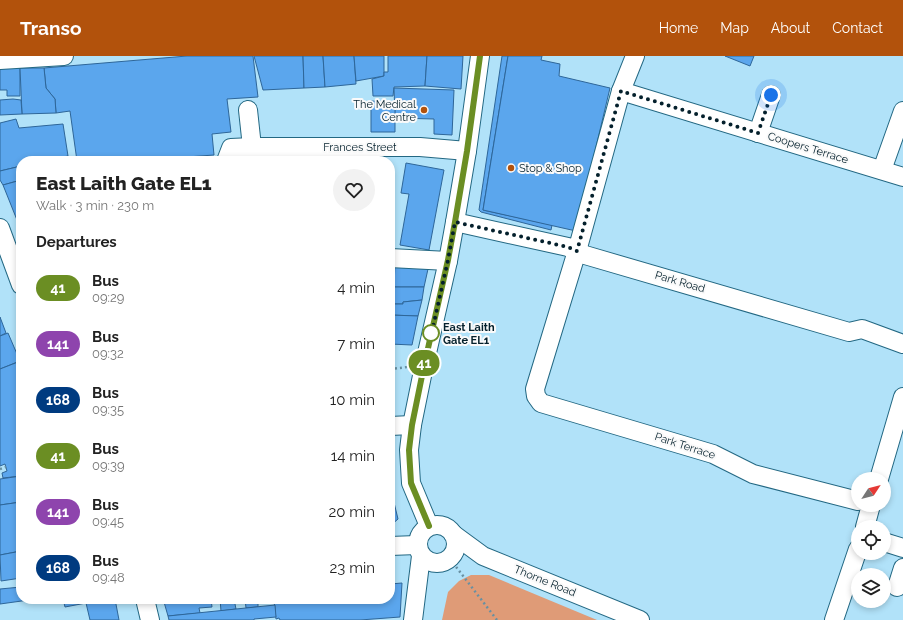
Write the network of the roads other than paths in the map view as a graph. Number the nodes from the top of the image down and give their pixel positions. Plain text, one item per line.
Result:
1 (64, 56) edge
2 (480, 56) edge
3 (635, 56) edge
4 (0, 60) edge
5 (621, 91) junction
6 (771, 95) dead end
7 (248, 110) dead end
8 (903, 111) edge
9 (758, 133) junction
10 (467, 151) junction
11 (257, 152) edge
12 (287, 154) edge
13 (228, 156) edge
14 (882, 170) junction
15 (903, 177) edge
16 (455, 222) junction
17 (0, 228) edge
18 (577, 251) junction
19 (395, 258) edge
20 (448, 260) junction
21 (16, 271) edge
22 (903, 344) edge
23 (903, 397) edge
24 (412, 425) junction
25 (395, 426) edge
26 (897, 440) edge
27 (882, 472) edge
28 (851, 499) edge
29 (429, 526) junction
30 (453, 534) junction
31 (891, 544) edge
32 (395, 547) edge
33 (903, 548) edge
34 (419, 550) junction
35 (855, 560) edge
36 (903, 568) edge
37 (897, 587) dead end
38 (146, 604) edge
39 (150, 620) edge
40 (413, 620) edge
41 (640, 620) edge
42 (834, 620) edge

1 - 4 street
2 - 10 street
3 - 5 street
5 - 9 street, Coopers Terrace
5 - 18 street
6 - 9 street
7 - 11 street
8 - 14 street
9 - 14 street, Coopers Terrace
10 - 12 street, Frances Street
10 - 16 street
11 - 12 street, Frances Street
11 - 13 street, Frances Street
14 - 15 street, Coopers Terrace
16 - 18 street, Park Road
16 - 20 street
17 - 21 street
18 - 22 street, Park Road
18 - 28 street, Park Terrace
19 - 20 street
20 - 24 street
23 - 26 street
24 - 25 street
24 - 29 street
26 - 27 street
29 - 30 street
29 - 34 street
30 - 34 street
30 - 41 street, Thorne Road
31 - 33 street
32 - 34 street
34 - 40 street
35 - 42 street
36 - 37 street
38 - 39 street

